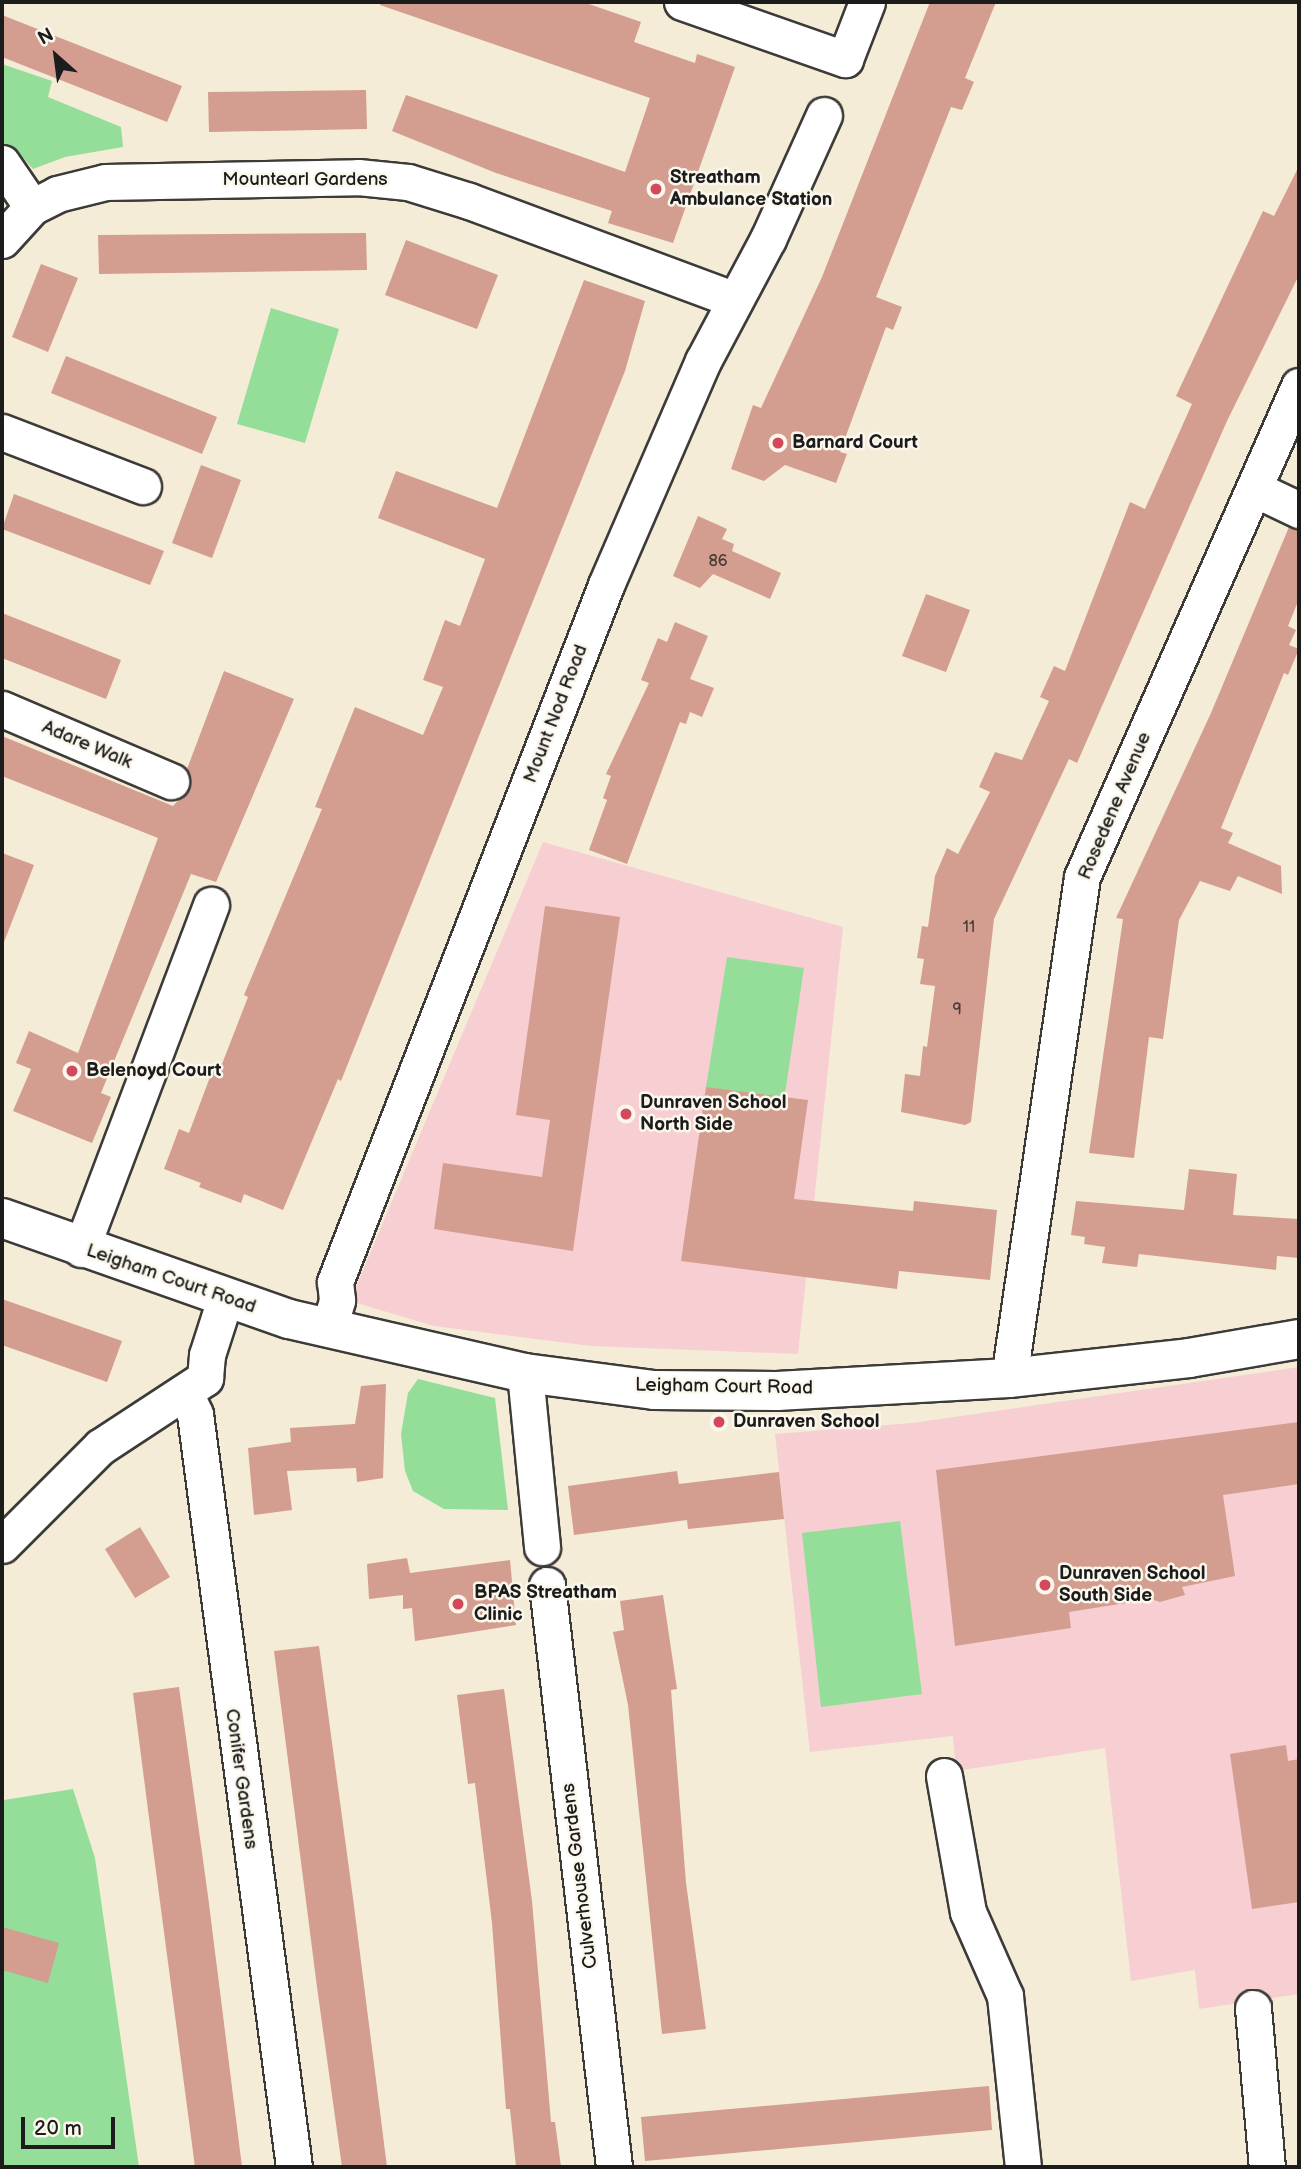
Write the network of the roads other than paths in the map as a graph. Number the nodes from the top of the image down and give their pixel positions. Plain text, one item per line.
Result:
1 (682, 2) edge
2 (867, 2) edge
3 (824, 115) dead end
4 (2, 163) edge
5 (32, 207) junction
6 (2, 240) edge
7 (733, 299) junction
8 (1299, 386) edge
9 (2, 432) edge
10 (143, 486) dead end
11 (1255, 489) junction
12 (1299, 510) edge
13 (2, 709) edge
14 (171, 781) dead end
15 (211, 905) dead end
16 (2, 1218) edge
17 (81, 1249) junction
18 (225, 1299) junction
19 (329, 1327) junction
20 (1299, 1339) edge
21 (525, 1373) junction
22 (1009, 1378) junction
23 (195, 1385) junction
24 (2, 1545) edge
25 (542, 1547) dead end
26 (547, 1585) dead end
27 (944, 1776) dead end
28 (1253, 2008) dead end
29 (1260, 2166) edge
30 (294, 2167) edge
31 (614, 2167) edge
32 (1023, 2167) edge

1 - 2 street
3 - 7 street, Mount Nod Road
4 - 5 street
5 - 6 street, Mountearl Gardens
5 - 7 street, Mountearl Gardens
7 - 19 street, Mount Nod Road
8 - 11 street, Rosedene Avenue
9 - 10 street
11 - 12 street
11 - 22 street, Rosedene Avenue
13 - 14 street, Adare Walk
15 - 17 street
16 - 17 street, Leigham Court Road
17 - 18 street, Leigham Court Road
18 - 19 street, Leigham Court Road
18 - 23 street
19 - 21 street, Leigham Court Road
20 - 22 street, Leigham Court Road
21 - 22 street, Leigham Court Road
21 - 25 street
23 - 24 street
23 - 30 street, Conifer Gardens
26 - 31 street, Culverhouse Gardens
27 - 32 street
28 - 29 street

